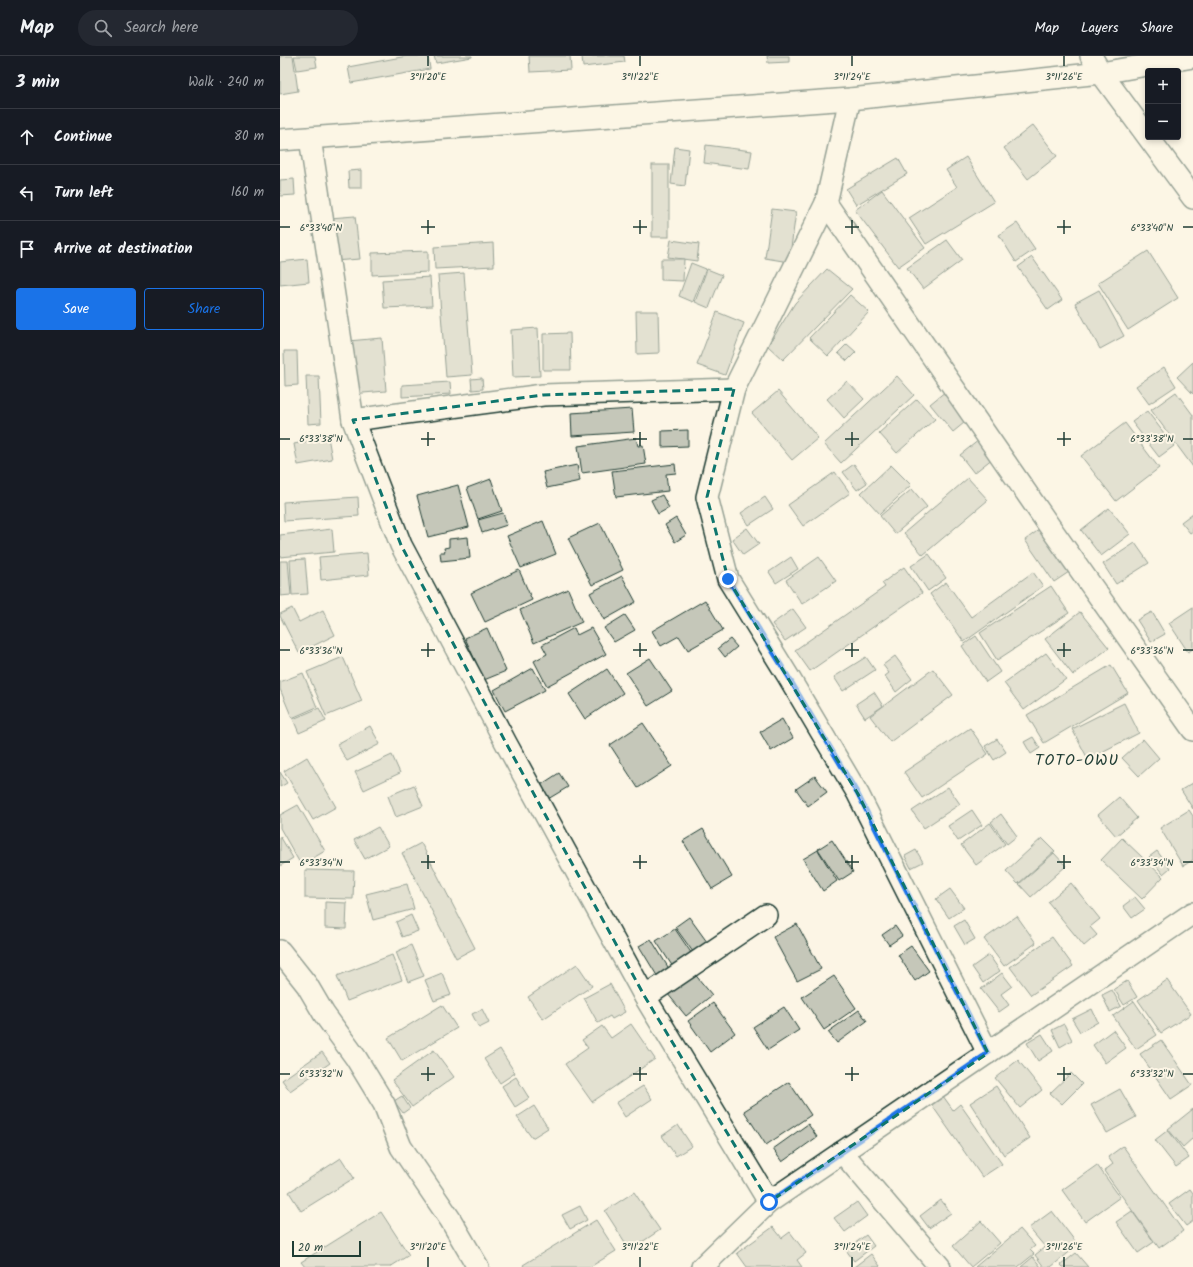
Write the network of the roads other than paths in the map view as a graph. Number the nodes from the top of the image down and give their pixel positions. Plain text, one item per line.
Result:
1 (1193, 58) edge
2 (1096, 65) edge
3 (850, 99) junction
4 (310, 138) junction
5 (280, 140) edge
6 (1193, 198) edge
7 (826, 203) junction
8 (734, 389) junction
9 (353, 420) junction
10 (1193, 730) edge
11 (1193, 912) edge
12 (766, 915) dead end
13 (280, 951) edge
14 (645, 997) junction
15 (988, 1053) junction
16 (842, 1152) junction
17 (769, 1202) junction
18 (478, 1267) edge
19 (702, 1267) edge
20 (940, 1267) edge

1 - 2 street
2 - 3 street
2 - 6 street
3 - 4 street
3 - 7 street
4 - 5 street
4 - 9 street
7 - 8 street
7 - 10 street
8 - 9 street
8 - 15 street
9 - 14 street
11 - 15 street
12 - 14 street
13 - 18 street
14 - 17 street
15 - 16 street
16 - 17 street
16 - 20 street
17 - 19 street

